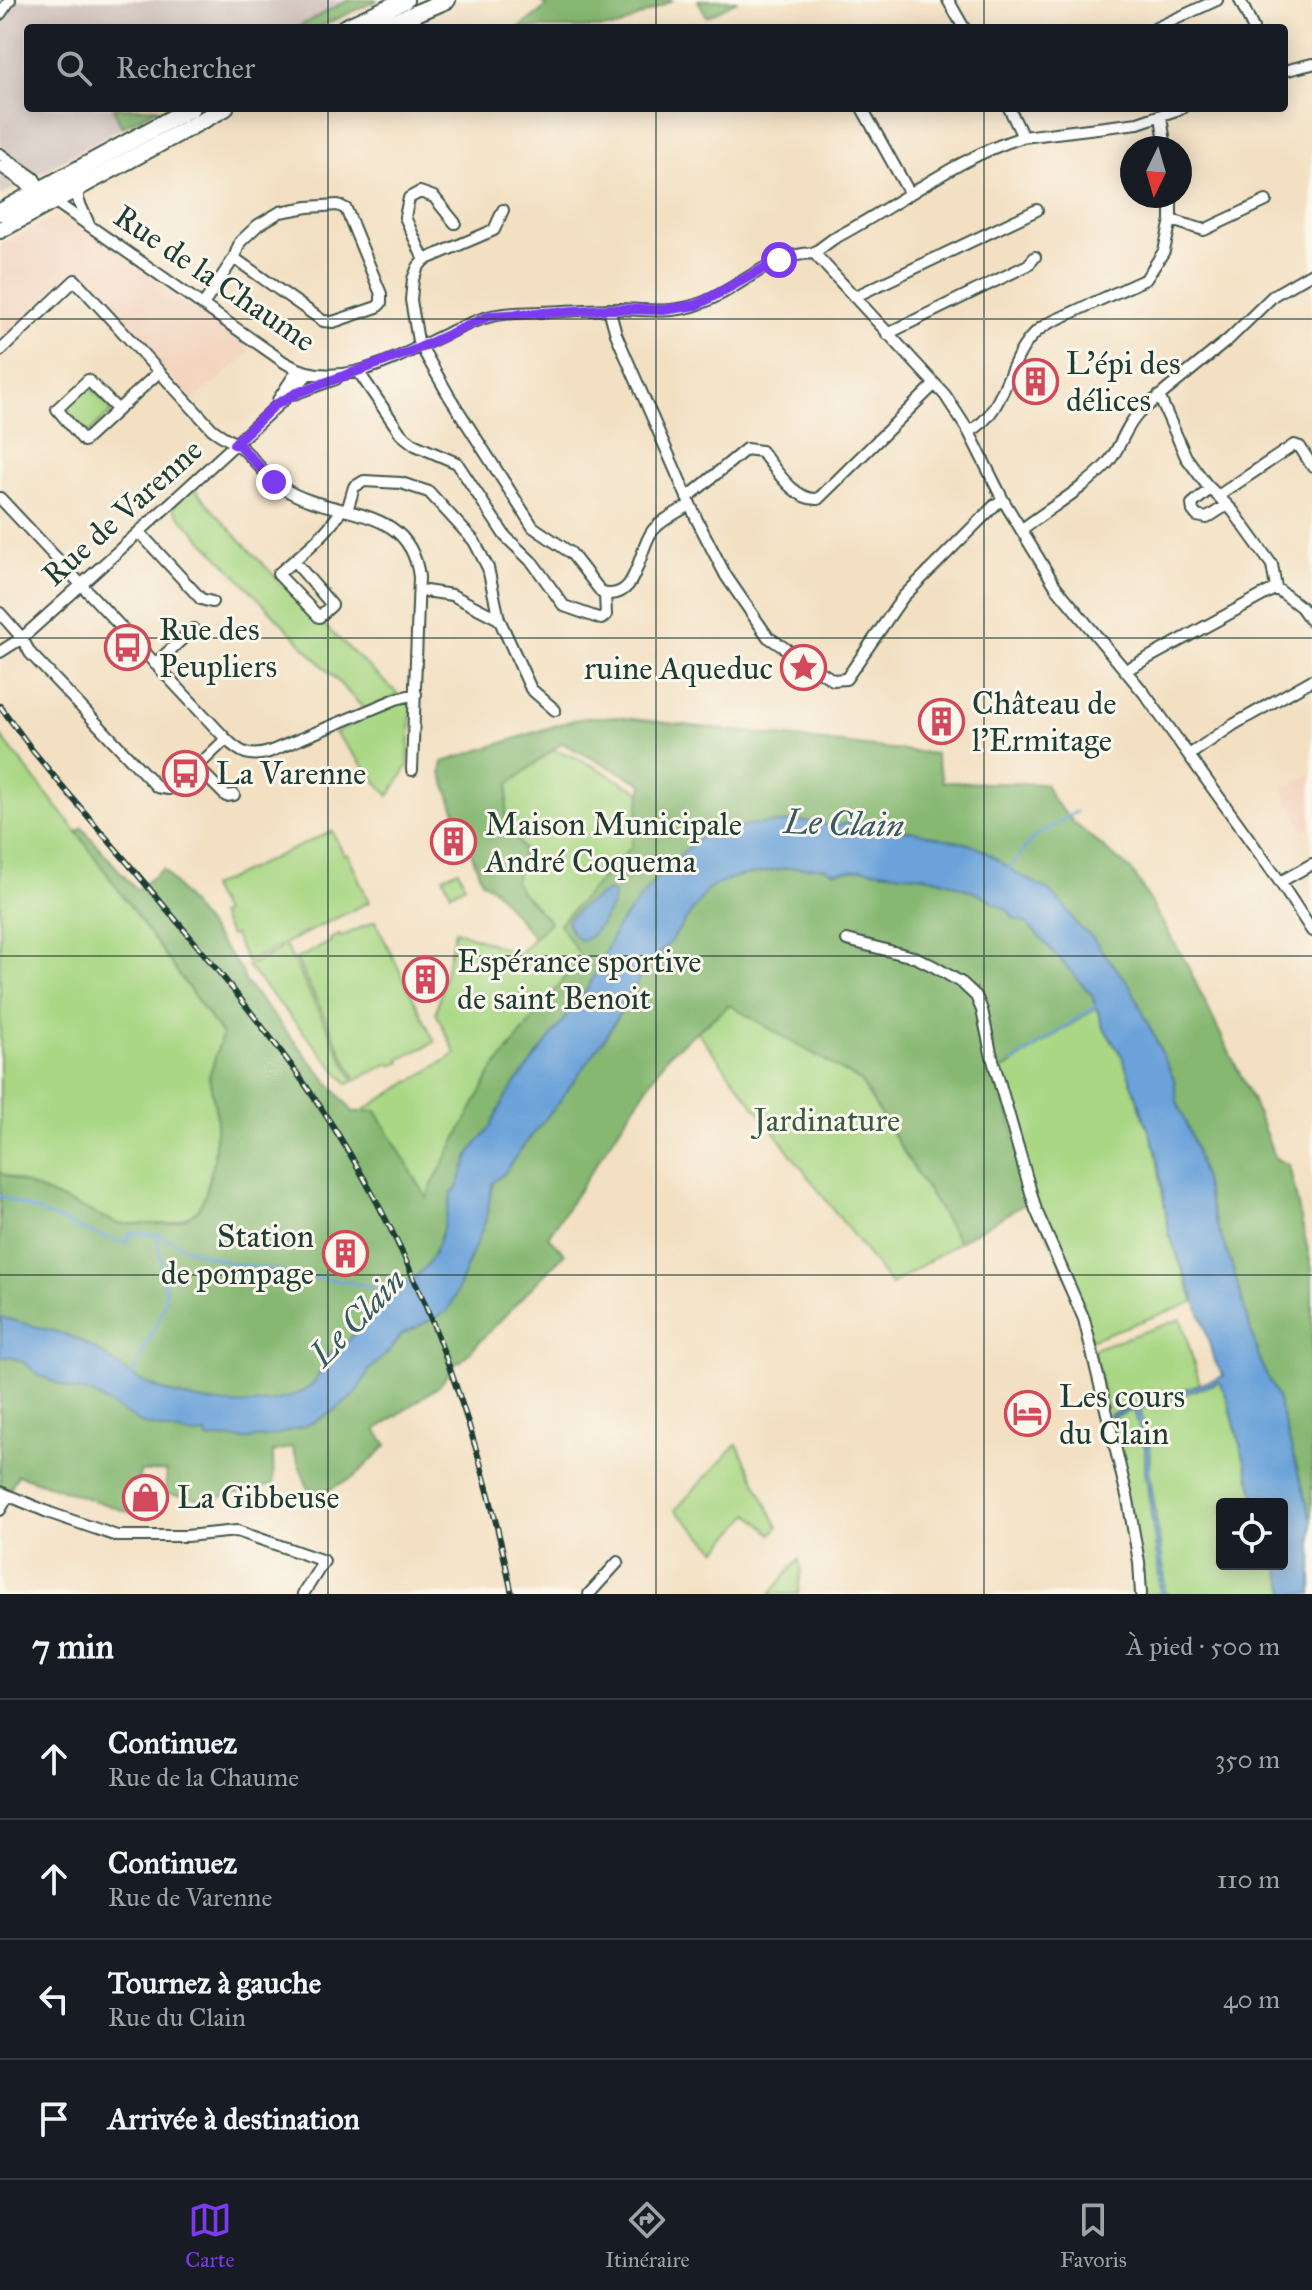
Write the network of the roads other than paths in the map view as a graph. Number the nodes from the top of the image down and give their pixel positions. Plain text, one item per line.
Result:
1 (10, 0) edge
2 (405, 0) edge
3 (447, 0) edge
4 (948, 0) edge
5 (1217, 0) edge
6 (1240, 0) edge
7 (0, 14) edge
8 (353, 24) edge
9 (390, 24) edge
10 (962, 24) edge
11 (1165, 24) edge
12 (1251, 24) edge
13 (1312, 64) edge
14 (1288, 70) edge
15 (184, 112) edge
16 (218, 112) edge
17 (864, 112) edge
18 (1011, 112) edge
19 (1173, 112) edge
20 (1161, 117) junction
21 (1164, 136) edge
22 (1023, 137) junction
23 (0, 154) edge
24 (0, 166) edge
25 (14, 176) junction
26 (78, 188) junction
27 (41, 190) junction
28 (910, 194) junction
29 (54, 201) junction
30 (1266, 201) dead end
31 (16, 203) junction
32 (1171, 208) edge
33 (503, 210) dead end
34 (1037, 210) dead end
35 (0, 212) edge
36 (1171, 220) junction
37 (455, 223) dead end
38 (89, 224) junction
39 (0, 230) edge
40 (814, 253) junction
41 (1035, 257) dead end
42 (234, 258) junction
43 (424, 260) junction
44 (1312, 273) edge
45 (854, 297) junction
46 (203, 305) junction
47 (609, 309) junction
48 (887, 334) junction
49 (420, 347) junction
50 (0, 351) edge
51 (159, 372) junction
52 (303, 372) junction
53 (354, 372) junction
54 (935, 384) junction
55 (1159, 396) junction
56 (275, 405) junction
57 (118, 410) junction
58 (969, 432) junction
59 (234, 444) junction
60 (1312, 466) edge
61 (1214, 492) junction
62 (0, 498) edge
63 (1003, 500) junction
64 (689, 501) junction
65 (1227, 505) junction
66 (344, 510) junction
67 (1021, 530) junction
68 (139, 532) junction
69 (294, 561) junction
70 (81, 585) junction
71 (1276, 588) junction
72 (419, 590) junction
73 (605, 594) junction
74 (212, 602) dead end
75 (0, 613) edge
76 (499, 619) junction
77 (1312, 622) edge
78 (193, 629) dead end
79 (22, 638) junction
80 (0, 652) edge
81 (155, 664) junction
82 (1126, 670) junction
83 (1312, 680) edge
84 (416, 694) junction
85 (555, 710) dead end
86 (226, 739) junction
87 (1189, 755) junction
88 (197, 767) junction
89 (412, 770) dead end
90 (234, 795) dead end
91 (1312, 864) edge
92 (1280, 882) junction
93 (1312, 931) edge
94 (847, 940) dead end
95 (4, 1494) edge
96 (0, 1510) edge
97 (618, 1562) dead end
98 (303, 1594) edge
99 (589, 1594) edge
100 (1141, 1594) edge

1 - 7 street
2 - 8 main road
3 - 9 main road
4 - 10 street
5 - 11 street
6 - 12 street
13 - 14 street
15 - 27 main road
16 - 26 main road
17 - 28 street
18 - 22 street
19 - 20 street
20 - 21 street
20 - 22 street
22 - 28 street
23 - 27 street
24 - 25 street
25 - 27 street
25 - 31 street
26 - 29 main road
26 - 38 street, Rue de la Chaume
27 - 29 street, Rue de la Chaume
27 - 31 main road
28 - 40 street
29 - 38 street, Rue de la Chaume
29 - 39 main road
30 - 36 street
31 - 35 main road
32 - 36 street
33 - 43 street
34 - 45 street
36 - 58 street
37 - 43 street
38 - 46 street, Rue de la Chaume
40 - 45 street
40 - 47 street, Rue de la Chaume
41 - 48 street
42 - 42 street
42 - 46 street
43 - 49 street
44 - 55 street
45 - 48 street
46 - 52 street, Rue de la Chaume
47 - 49 street, Rue de la Chaume
47 - 64 street
48 - 54 street
49 - 53 street, Rue de la Chaume
49 - 73 street
50 - 51 street
51 - 57 street
51 - 59 street
52 - 53 street, Rue de la Chaume
52 - 56 street, Rue de Varenne
53 - 56 street, Rue de Varenne
53 - 73 street
54 - 58 street
54 - 64 street
55 - 61 street
55 - 67 street
56 - 59 street, Rue de Varenne
57 - 57 street
58 - 63 street
59 - 66 street
59 - 68 street, Rue de Varenne
60 - 61 street
61 - 65 street
61 - 65 street
62 - 70 street
63 - 64 street
63 - 67 street
64 - 73 street
65 - 71 street
66 - 69 street
66 - 72 street
66 - 76 street
67 - 82 street
68 - 70 street, Rue de Varenne
68 - 74 street
69 - 69 street
70 - 79 street, Rue de Varenne
70 - 81 street
71 - 77 street
71 - 82 street
72 - 76 street
72 - 84 street
75 - 79 street
76 - 85 street
78 - 81 street
79 - 80 street, Rue de Varenne
79 - 88 street
81 - 86 street
82 - 87 street
83 - 87 street
84 - 86 street
84 - 89 street
86 - 88 street
87 - 92 street
88 - 90 street
91 - 92 street
92 - 93 street
94 - 100 street
95 - 96 street
95 - 98 street
97 - 99 street

